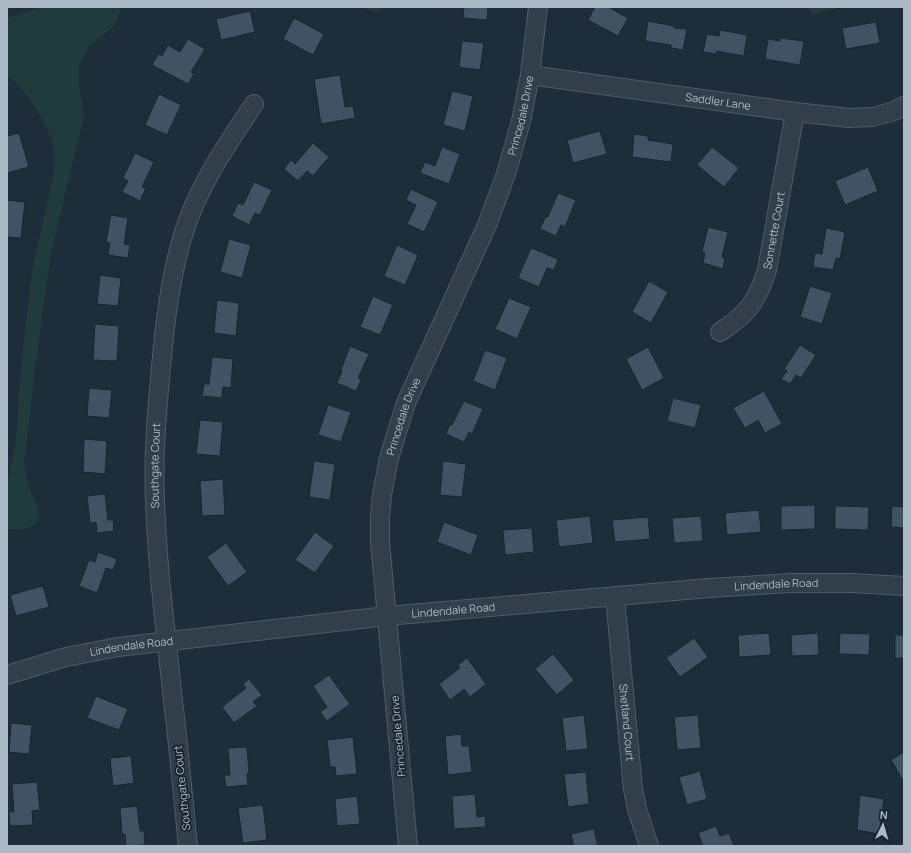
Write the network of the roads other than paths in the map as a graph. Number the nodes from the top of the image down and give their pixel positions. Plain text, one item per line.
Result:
1 (538, 7) edge
2 (530, 75) junction
3 (254, 104) dead end
4 (904, 106) edge
5 (795, 112) junction
6 (720, 332) dead end
7 (904, 586) edge
8 (615, 597) junction
9 (387, 616) junction
10 (167, 641) junction
11 (7, 675) edge
12 (188, 846) edge
13 (408, 846) edge
14 (649, 846) edge

1 - 2 street, Princedale Drive
2 - 5 street, Saddler Lane
2 - 9 street, Princedale Drive
3 - 10 street, Southgate Court
4 - 5 street, Saddler Lane
5 - 6 street, Sonnette Court
7 - 8 street, Lindendale Road
8 - 9 street, Lindendale Road
8 - 14 street, Shetland Court
9 - 10 street, Lindendale Road
9 - 13 street, Princedale Drive
10 - 11 street, Lindendale Road
10 - 12 street, Southgate Court

